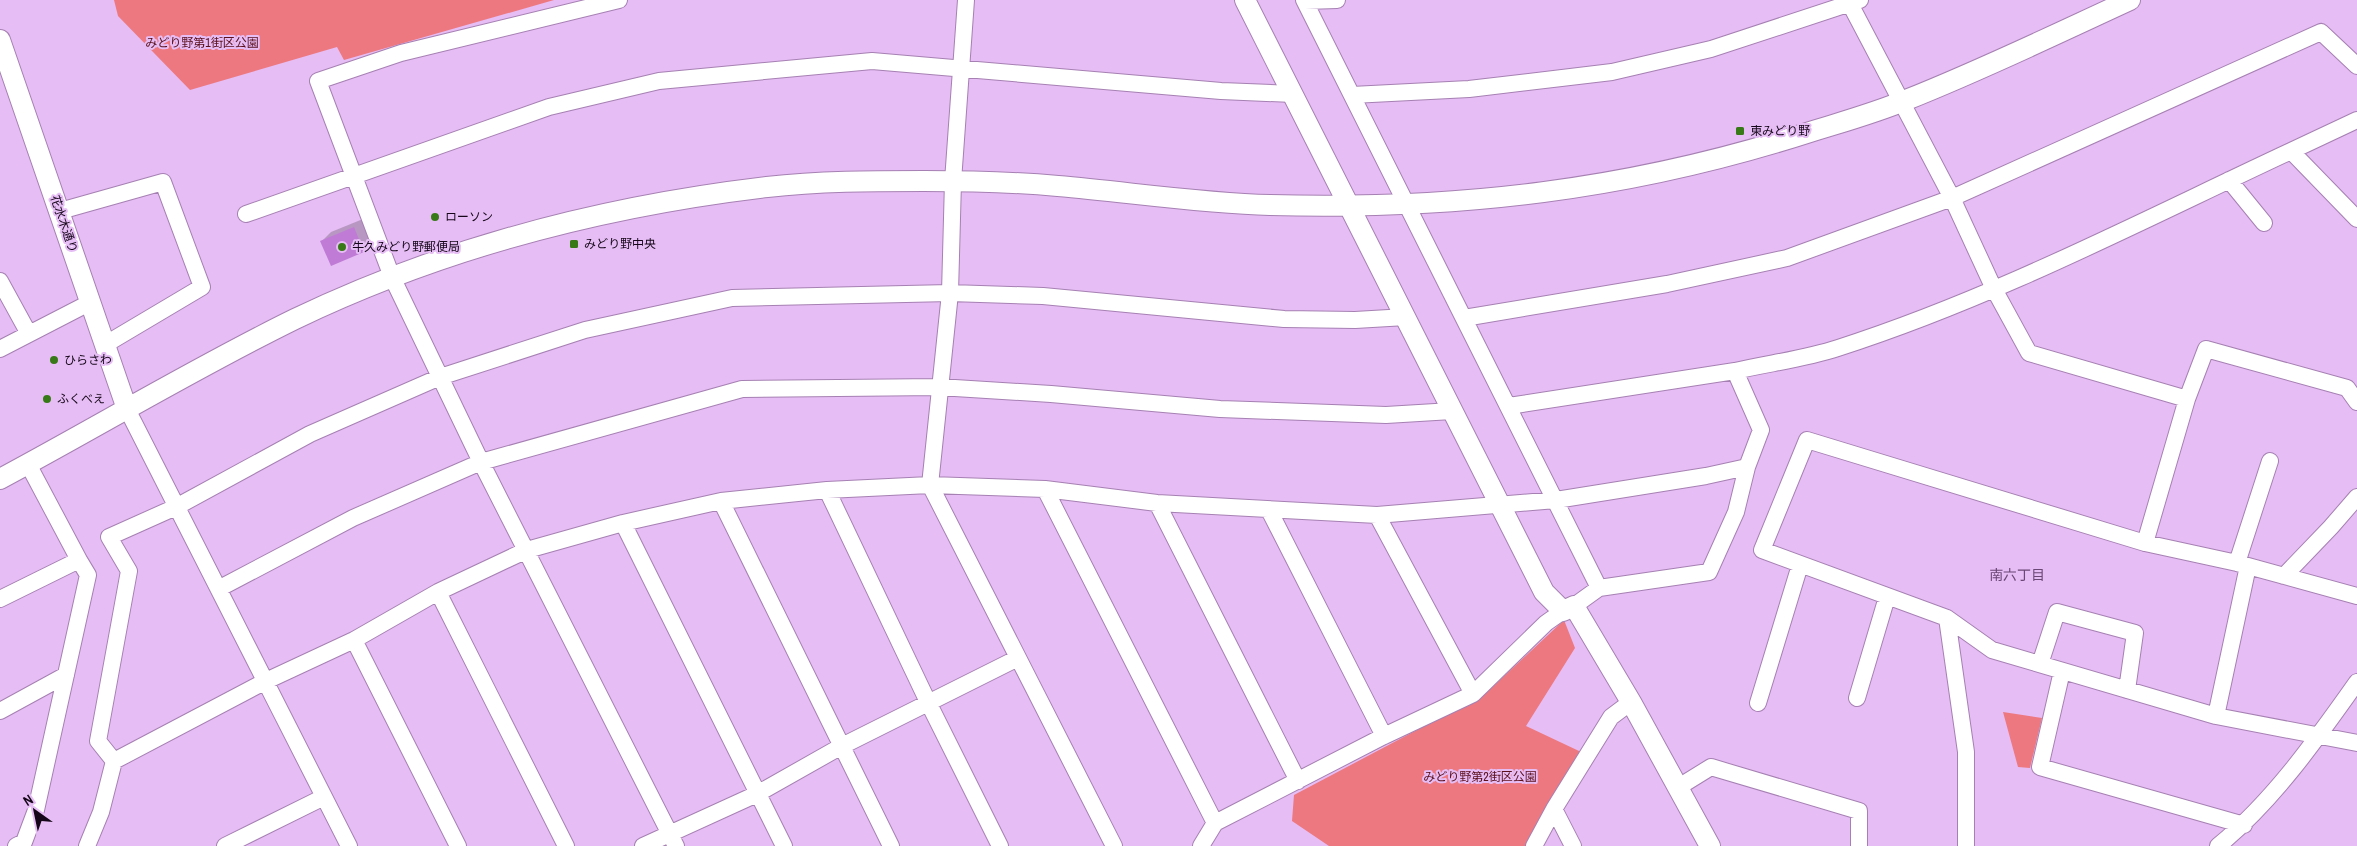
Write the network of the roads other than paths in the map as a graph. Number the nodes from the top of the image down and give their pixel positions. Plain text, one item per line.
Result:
1 (619, 0) edge
2 (966, 0) edge
3 (1245, 0) edge
4 (1336, 0) edge
5 (2130, 0) edge
6 (1304, 1) edge
7 (1853, 1) edge
8 (0, 40) edge
9 (2357, 66) edge
10 (962, 68) junction
11 (1293, 94) junction
12 (1352, 95) junction
13 (1901, 102) junction
14 (2357, 120) edge
15 (2291, 151) junction
16 (352, 175) junction
17 (2229, 180) junction
18 (953, 181) junction
19 (1952, 198) junction
20 (1349, 205) junction
21 (1408, 206) junction
22 (60, 211) junction
23 (246, 214) dead end
24 (2357, 219) edge
25 (2264, 222) dead end
26 (392, 277) junction
27 (0, 281) edge
28 (1994, 289) junction
29 (950, 292) junction
30 (91, 302) junction
31 (1406, 317) junction
32 (1464, 318) junction
33 (29, 334) junction
34 (106, 344) junction
35 (0, 349) edge
36 (1735, 371) junction
37 (440, 377) junction
38 (939, 387) junction
39 (2187, 399) junction
40 (2357, 402) edge
41 (1509, 406) junction
42 (127, 408) junction
43 (1452, 411) junction
44 (2270, 461) dead end
45 (481, 462) junction
46 (28, 464) junction
47 (1748, 467) junction
48 (0, 478) edge
49 (930, 485) junction
50 (1045, 489) junction
51 (827, 490) junction
52 (2357, 497) edge
53 (1556, 500) junction
54 (721, 502) junction
55 (1157, 503) junction
56 (1500, 505) junction
57 (176, 507) junction
58 (1269, 510) junction
59 (1377, 515) junction
60 (623, 523) junction
61 (2145, 543) junction
62 (527, 550) junction
63 (79, 560) junction
64 (1800, 564) junction
65 (2243, 565) junction
66 (2284, 576) junction
67 (220, 588) junction
68 (1599, 588) junction
69 (438, 592) junction
70 (1887, 596) junction
71 (2357, 596) edge
72 (0, 599) edge
73 (1568, 608) junction
74 (1947, 618) junction
75 (354, 640) junction
76 (1018, 658) junction
77 (2040, 664) junction
78 (2062, 671) junction
79 (66, 674) junction
80 (266, 681) junction
81 (2357, 682) edge
82 (2128, 690) junction
83 (1472, 694) junction
84 (1857, 698) dead end
85 (928, 702) junction
86 (1631, 702) junction
87 (1758, 702) dead end
88 (0, 710) edge
89 (2216, 716) junction
90 (1384, 736) junction
91 (2319, 736) junction
92 (2357, 743) edge
93 (840, 747) junction
94 (114, 761) junction
95 (1298, 781) junction
96 (1677, 788) junction
97 (757, 794) junction
98 (324, 797) junction
99 (1554, 809) junction
100 (1215, 823) junction
101 (2244, 824) junction
102 (673, 839) edge
103 (16, 846) edge
104 (87, 846) edge
105 (225, 846) edge
106 (349, 846) edge
107 (458, 846) edge
108 (566, 846) edge
109 (643, 846) edge
110 (784, 846) edge
111 (891, 846) edge
112 (1000, 846) edge
113 (1114, 846) edge
114 (1201, 846) edge
115 (1534, 846) edge
116 (1573, 846) edge
117 (1710, 846) edge
118 (1859, 846) edge
119 (1966, 846) edge
120 (2218, 846) edge

1 - 16 street
2 - 10 street
3 - 11 street
4 - 6 street
5 - 13 street
6 - 12 street
7 - 12 street
7 - 13 street
8 - 22 street, 花水木通り
9 - 19 street
10 - 11 street
10 - 16 street
10 - 18 street
11 - 20 street
12 - 21 street
13 - 19 street
13 - 21 street
14 - 15 street
15 - 17 street
15 - 24 street
16 - 23 street
16 - 26 street
17 - 25 street
17 - 28 street
18 - 20 street
18 - 26 street
18 - 29 street
19 - 28 street
19 - 32 street
20 - 21 street
20 - 31 street
21 - 32 street
22 - 30 street, 花水木通り
22 - 34 street
26 - 37 street
26 - 42 street
27 - 33 street
28 - 36 street
28 - 39 street
29 - 31 street
29 - 37 street
29 - 38 street
30 - 33 street
30 - 34 street, 花水木通り
31 - 43 street
32 - 41 street
33 - 35 street
34 - 42 street, 花水木通り
36 - 41 street
36 - 47 street
37 - 45 street
37 - 57 street
38 - 43 street
38 - 45 street
38 - 49 street
39 - 40 street
39 - 61 street
41 - 53 street
42 - 46 street
42 - 57 street
43 - 56 street
44 - 65 street
45 - 62 street
45 - 67 street
46 - 48 street
46 - 63 street
47 - 53 street
47 - 68 street
49 - 50 street
49 - 51 street
49 - 76 street
50 - 55 street
50 - 100 street
51 - 54 street
51 - 85 street
52 - 66 street
53 - 56 street
53 - 68 street
54 - 60 street
54 - 93 street
55 - 58 street
55 - 95 street
56 - 59 street
56 - 73 street
57 - 67 street
57 - 94 street
58 - 59 street
58 - 90 street
59 - 83 street
60 - 62 street
60 - 97 street
61 - 64 street
61 - 65 street
62 - 69 street
62 - 102 street
63 - 72 street
63 - 79 street
64 - 70 street
64 - 87 street
65 - 66 street
65 - 89 street
66 - 71 street
67 - 80 street
68 - 73 street
69 - 75 street
69 - 108 street
70 - 74 street
70 - 84 street
73 - 83 street
73 - 86 street
74 - 77 street
74 - 119 street
75 - 80 street
75 - 107 street
76 - 85 street
76 - 113 street
77 - 78 street
77 - 82 street
78 - 82 street
78 - 101 street
79 - 88 street
79 - 103 street
80 - 94 street
80 - 98 street
81 - 91 street
82 - 89 street
83 - 90 street
85 - 93 street
85 - 112 street
86 - 96 street
86 - 99 street
89 - 91 street
90 - 95 street
91 - 92 street
91 - 101 street
93 - 97 street
93 - 111 street
94 - 104 street
95 - 100 street
96 - 117 street
96 - 118 street
97 - 102 street
97 - 110 street
98 - 105 street
98 - 106 street
99 - 115 street
99 - 116 street
100 - 114 street
101 - 120 street
102 - 109 street

